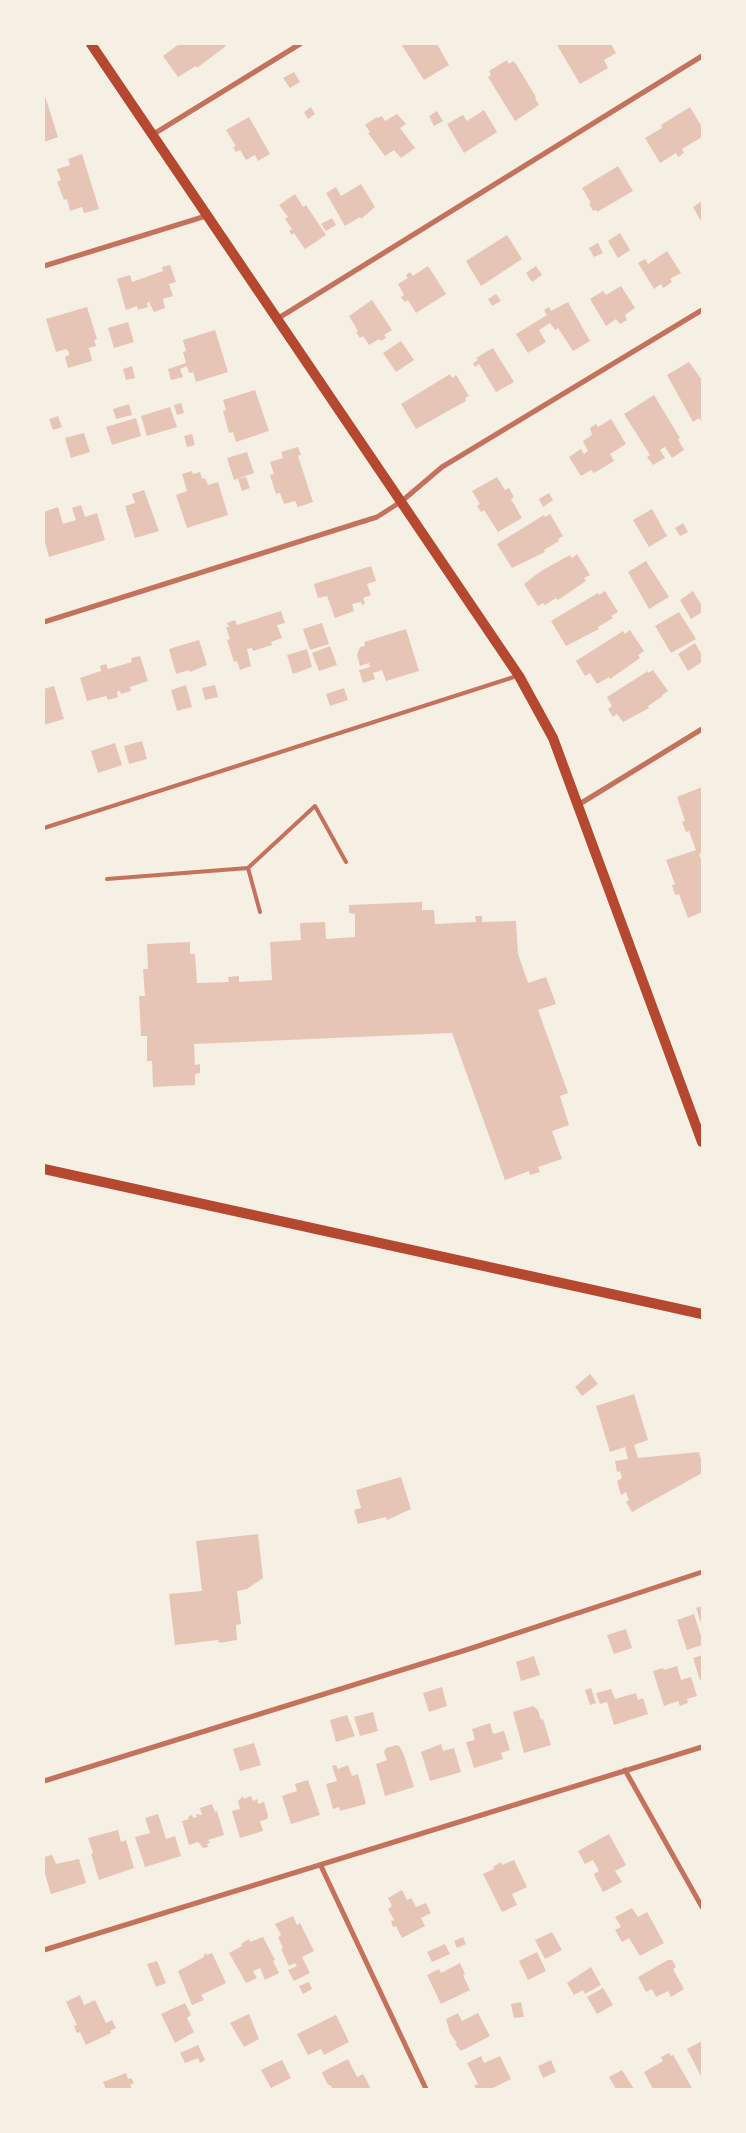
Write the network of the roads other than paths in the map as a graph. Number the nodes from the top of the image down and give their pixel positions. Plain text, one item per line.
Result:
1 (91, 44) edge
2 (300, 44) edge
3 (702, 56) edge
4 (152, 135) junction
5 (206, 216) junction
6 (44, 266) edge
7 (702, 310) edge
8 (277, 319) junction
9 (402, 501) junction
10 (44, 622) edge
11 (519, 676) junction
12 (702, 729) edge
13 (578, 805) junction
14 (44, 828) edge
15 (346, 862) dead end
16 (248, 868) junction
17 (107, 880) dead end
18 (260, 912) dead end
19 (702, 1142) edge
20 (44, 1168) edge
21 (702, 1314) edge
22 (702, 1572) edge
23 (702, 1748) edge
24 (625, 1770) junction
25 (44, 1781) edge
26 (320, 1866) junction
27 (702, 1907) edge
28 (44, 1950) edge
29 (426, 2089) edge

1 - 4 main road
2 - 4 street
3 - 8 street
4 - 5 main road
5 - 6 street
5 - 8 main road
7 - 9 street
8 - 9 main road
9 - 10 street
9 - 11 main road
11 - 13 main road
11 - 14 lane
12 - 13 street
13 - 19 main road
15 - 16 lane
16 - 17 lane
16 - 18 lane
20 - 21 main road
22 - 25 street
23 - 24 street
24 - 26 street
24 - 27 street
26 - 28 street
26 - 29 street

